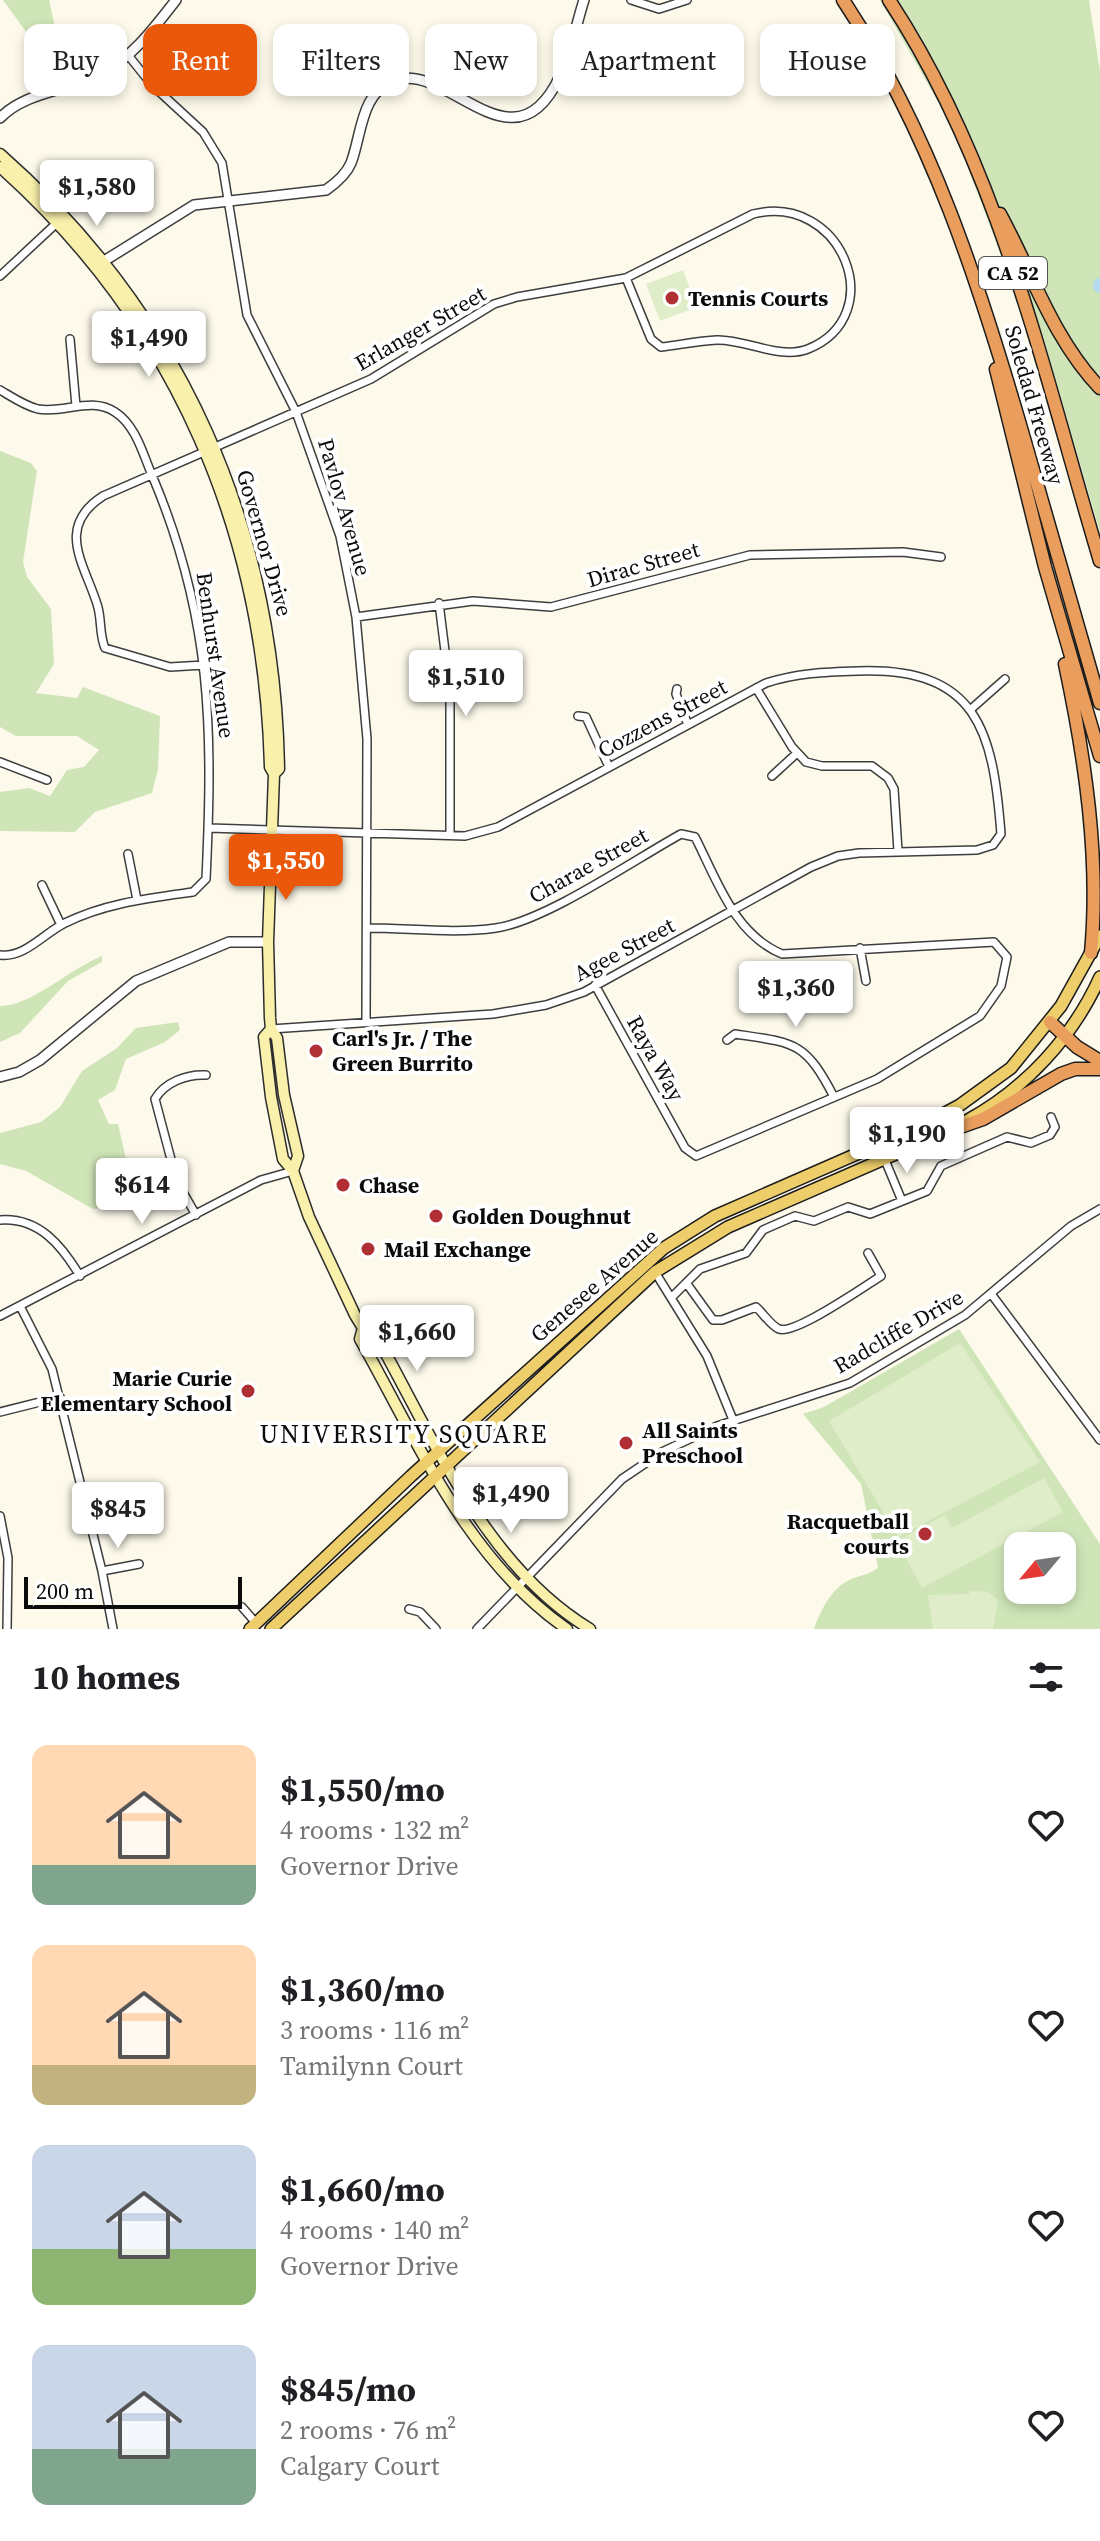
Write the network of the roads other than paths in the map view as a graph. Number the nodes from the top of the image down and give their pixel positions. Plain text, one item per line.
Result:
1 (176, 0) edge
2 (584, 0) edge
3 (631, 0) edge
4 (687, 0) edge
5 (843, 0) edge
6 (889, 0) edge
7 (128, 55) junction
8 (0, 118) edge
9 (0, 154) edge
10 (0, 167) edge
11 (984, 183) junction
12 (229, 199) junction
13 (61, 219) junction
14 (99, 264) junction
15 (0, 276) edge
16 (626, 278) junction
17 (979, 288) junction
18 (70, 339) dead end
19 (1100, 388) edge
20 (0, 390) edge
21 (76, 406) junction
22 (296, 412) junction
23 (210, 449) junction
24 (151, 475) junction
25 (941, 557) dead end
26 (1100, 561) edge
27 (1045, 567) junction
28 (439, 603) junction
29 (356, 617) junction
30 (204, 665) junction
31 (1005, 679) dead end
32 (756, 688) junction
33 (677, 689) dead end
34 (1100, 703) edge
35 (970, 710) junction
36 (578, 716) dead end
37 (688, 725) junction
38 (797, 753) junction
39 (1100, 756) edge
40 (0, 762) edge
41 (609, 767) junction
42 (772, 776) dead end
43 (47, 780) dead end
44 (209, 828) junction
45 (271, 833) junction
46 (365, 833) junction
47 (450, 835) junction
48 (977, 850) joint
49 (898, 851) junction
50 (128, 854) dead end
51 (42, 885) dead end
52 (137, 900) junction
53 (733, 911) junction
54 (61, 925) junction
55 (367, 928) junction
56 (1100, 936) edge
57 (268, 942) junction
58 (860, 948) junction
59 (1091, 953) junction
60 (0, 955) edge
61 (1100, 977) edge
62 (866, 981) dead end
63 (595, 985) junction
64 (366, 1021) junction
65 (1050, 1022) junction
66 (271, 1029) junction
67 (1064, 1035) junction
68 (727, 1040) dead end
69 (1100, 1061) edge
70 (1100, 1069) edge
71 (206, 1075) dead end
72 (0, 1077) edge
73 (834, 1097) junction
74 (1051, 1117) dead end
75 (946, 1132) junction
76 (880, 1143) junction
77 (885, 1160) junction
78 (293, 1171) junction
79 (902, 1201) junction
80 (1100, 1209) edge
81 (196, 1215) junction
82 (0, 1220) edge
83 (868, 1253) dead end
84 (655, 1272) junction
85 (80, 1276) junction
86 (687, 1284) junction
87 (992, 1295) junction
88 (672, 1297) junction
89 (21, 1308) junction
90 (0, 1316) edge
91 (363, 1328) junction
92 (60, 1397) junction
93 (0, 1412) edge
94 (733, 1420) junction
95 (1100, 1440) edge
96 (441, 1451) junction
97 (429, 1461) junction
98 (449, 1466) junction
99 (438, 1477) junction
100 (0, 1516) edge
101 (139, 1564) dead end
102 (102, 1571) junction
103 (524, 1578) junction
104 (515, 1587) junction
105 (242, 1607) dead end
106 (409, 1609) dead end
107 (253, 1626) edge
108 (7, 1629) edge
109 (113, 1629) edge
110 (271, 1629) edge
111 (436, 1629) edge
112 (477, 1629) edge
113 (567, 1629) edge
114 (590, 1629) edge

1 - 7 street
2 - 12 street
3 - 4 street
5 - 17 highway, Soledad Freeway / CA 52
6 - 11 highway, Soledad Freeway / CA 52
7 - 8 street
7 - 12 street, Pavlov Avenue
9 - 13 main road, Governor Drive
10 - 13 main road, Governor Drive
11 - 19 highway
11 - 26 highway, Soledad Freeway / CA 52
12 - 14 street
12 - 22 street, Pavlov Avenue
13 - 14 main road, Governor Drive
13 - 15 street
14 - 23 main road, Governor Drive
16 - 16 street, Erlanger Street
16 - 22 street, Erlanger Street
17 - 27 highway
17 - 34 highway, Soledad Freeway / CA 52
18 - 21 street
20 - 21 street, Benhurst Avenue
21 - 24 street, Benhurst Avenue
22 - 23 street, Erlanger Street
22 - 29 street, Pavlov Avenue
23 - 24 street, Erlanger Street
23 - 45 main road, Governor Drive
24 - 30 street, Benhurst Avenue
24 - 30 street, Erlanger Street
25 - 28 street, Dirac Street
27 - 39 highway
27 - 59 highway
28 - 29 street, Dirac Street
28 - 47 street
29 - 46 street, Pavlov Avenue
30 - 44 street, Benhurst Avenue
31 - 35 street
32 - 35 street, Cozzens Street
32 - 37 street, Cozzens Street
32 - 38 street
33 - 37 street
35 - 48 street, Cozzens Street
36 - 41 street
37 - 41 street, Cozzens Street
38 - 42 street
38 - 49 street
40 - 43 street
41 - 47 street, Cozzens Street
44 - 45 street, Cozzens Street
44 - 52 street, Benhurst Avenue
45 - 46 street, Cozzens Street
45 - 57 main road, Governor Drive
46 - 47 street, Cozzens Street
46 - 55 street, Pavlov Avenue
48 - 49 street, Agee Street
49 - 53 street, Agee Street
50 - 52 street
51 - 54 street
52 - 54 street
53 - 55 street, Charae Street
53 - 58 street
53 - 63 street, Agee Street
54 - 60 street
55 - 64 street, Pavlov Avenue
56 - 59 main road, Genesee Avenue
57 - 66 main road, Governor Drive
57 - 72 street
58 - 62 street
58 - 73 street
59 - 65 main road, Genesee Avenue
61 - 67 main road, Genesee Avenue
63 - 64 street, Agee Street
63 - 73 street, Raya Way
64 - 66 street, Agee Street
65 - 67 highway
65 - 76 main road, Genesee Avenue
66 - 78 main road, Governor Drive
67 - 69 highway
67 - 75 main road, Genesee Avenue
68 - 73 street
70 - 75 highway
71 - 81 street
74 - 79 street
75 - 77 main road, Genesee Avenue
76 - 77 main road
76 - 96 main road, Genesee Avenue
77 - 79 street
77 - 84 main road, Genesee Avenue
78 - 81 street
78 - 91 main road, Governor Drive
79 - 86 street
80 - 87 street, Radcliffe Drive
81 - 85 street
82 - 85 street
83 - 86 street
84 - 88 street
84 - 98 main road, Genesee Avenue
85 - 89 street
86 - 88 street
87 - 94 street, Radcliffe Drive
87 - 95 street
88 - 94 street
89 - 90 street
89 - 92 street
91 - 96 main road, Governor Drive
91 - 97 main road, Governor Drive
92 - 93 street
92 - 102 street
94 - 103 street, Radcliffe Drive
96 - 97 main road, Genesee Avenue
96 - 98 main road, Governor Drive
97 - 99 main road, Governor Drive
97 - 107 main road, Genesee Avenue
98 - 99 main road, Genesee Avenue
98 - 103 main road, Governor Drive
99 - 104 main road, Governor Drive
99 - 110 main road, Genesee Avenue
100 - 108 street
101 - 102 street
102 - 109 street
103 - 104 street, Radcliffe Drive
103 - 114 main road, Governor Drive
104 - 112 street, Radcliffe Drive
104 - 113 main road, Governor Drive
105 - 107 street
106 - 111 street

